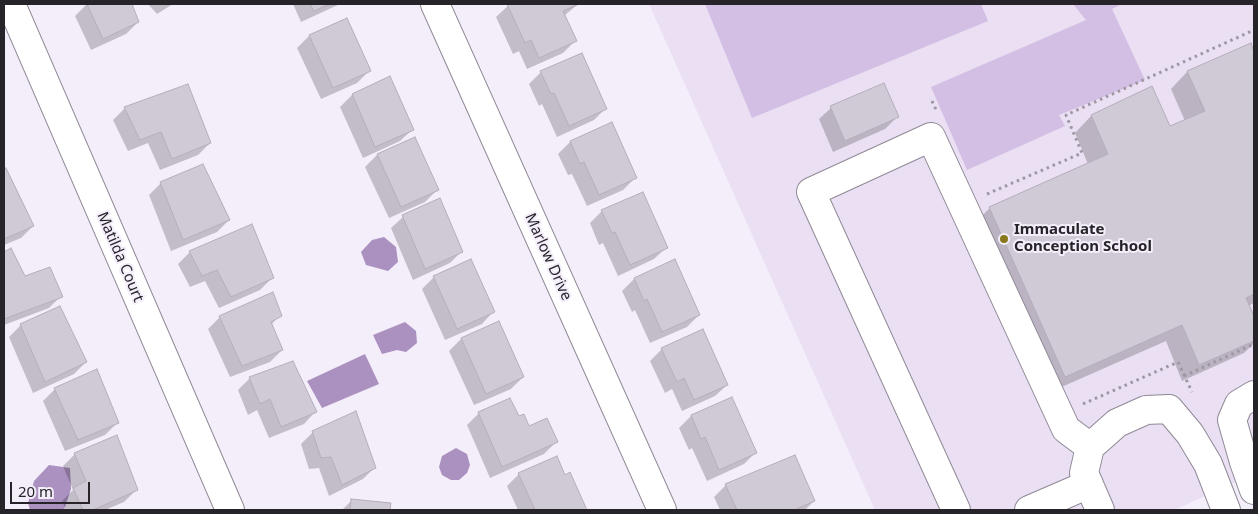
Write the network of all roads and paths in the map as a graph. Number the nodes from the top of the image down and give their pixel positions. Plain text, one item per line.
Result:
1 (11, 4) edge
2 (435, 4) edge
3 (1254, 30) edge
4 (932, 101) dead end
5 (940, 119) dead end
6 (985, 195) dead end
7 (1254, 344) edge
8 (1184, 376) junction
9 (1192, 393) dead end
10 (1254, 395) edge
11 (1075, 407) dead end
12 (1090, 447) junction
13 (1089, 484) junction
14 (1254, 490) edge
15 (1254, 497) edge
16 (230, 510) edge
17 (662, 510) edge
18 (956, 510) edge
19 (1029, 510) edge
20 (1100, 510) edge
21 (1225, 510) edge

1 - 16 street, Matilda Court
2 - 17 street, Marlow Drive
3 - 6 path
4 - 5 path
7 - 8 path
8 - 9 path
8 - 11 path
10 - 14 street
12 - 13 street
12 - 18 street
12 - 21 street
13 - 19 street
13 - 20 street
15 - 21 street

